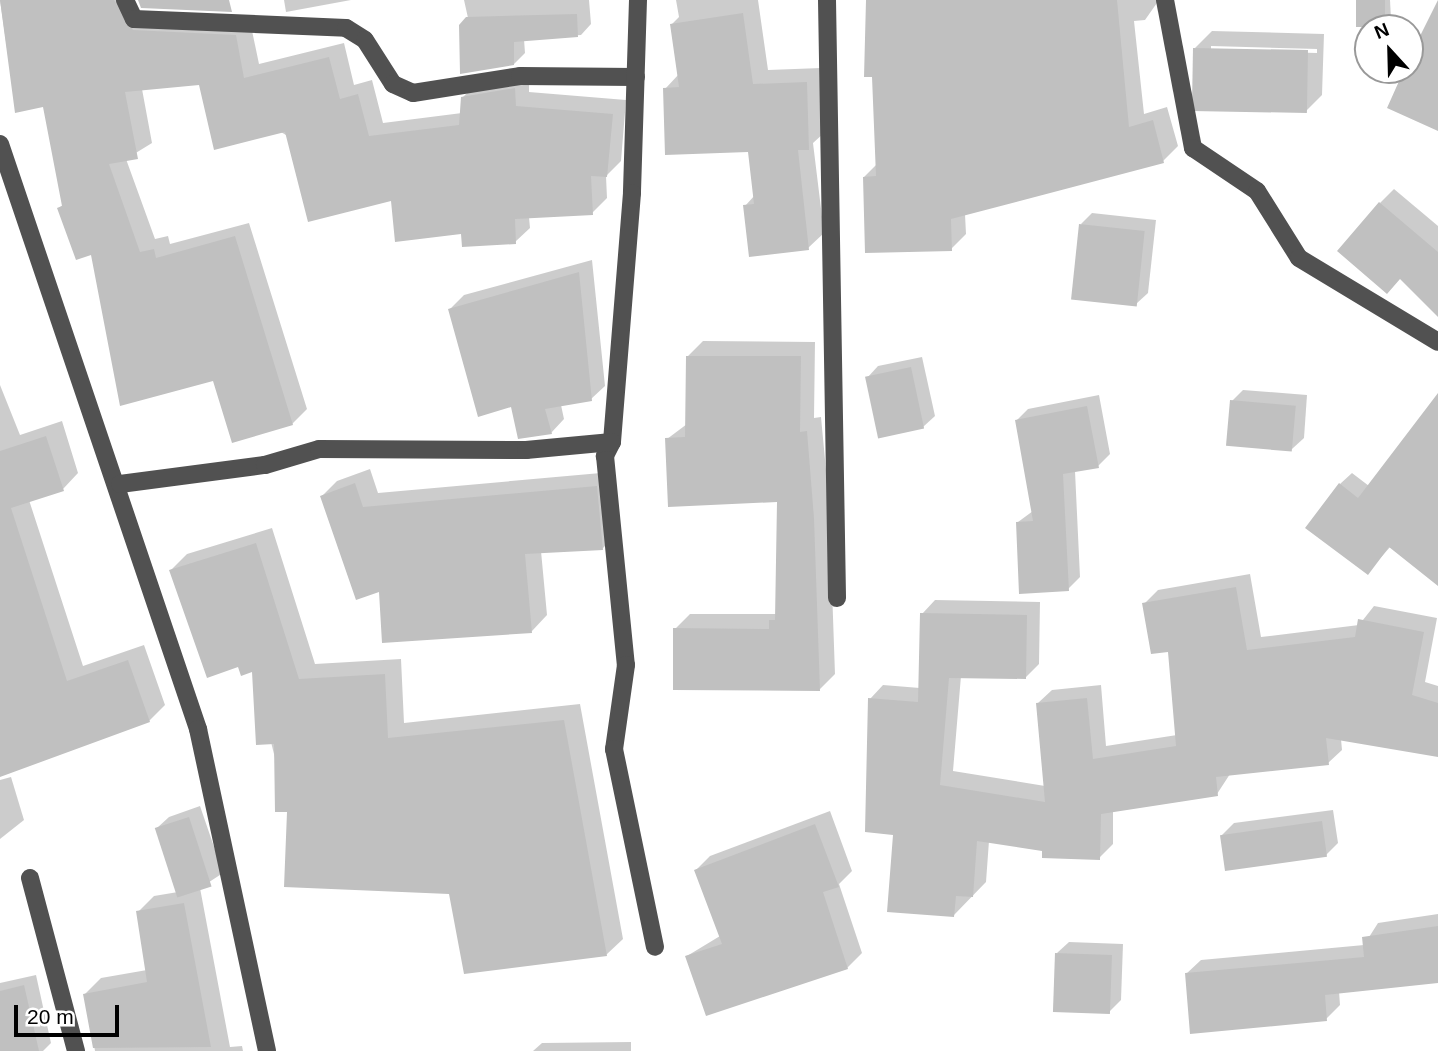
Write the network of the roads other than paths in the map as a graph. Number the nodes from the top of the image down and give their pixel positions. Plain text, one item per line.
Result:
1 (125, 0) edge
2 (638, 0) edge
3 (827, 0) edge
4 (1165, 0) edge
5 (636, 76) junction
6 (0, 144) edge
7 (1438, 342) edge
8 (612, 442) junction
9 (120, 484) junction
10 (837, 598) dead end
11 (30, 878) dead end
12 (655, 947) dead end
13 (76, 1051) edge
14 (267, 1051) edge

1 - 5 street
2 - 5 street
3 - 10 street
4 - 7 street
5 - 8 street
6 - 9 street
8 - 9 street
8 - 12 street
9 - 14 street
11 - 13 street

